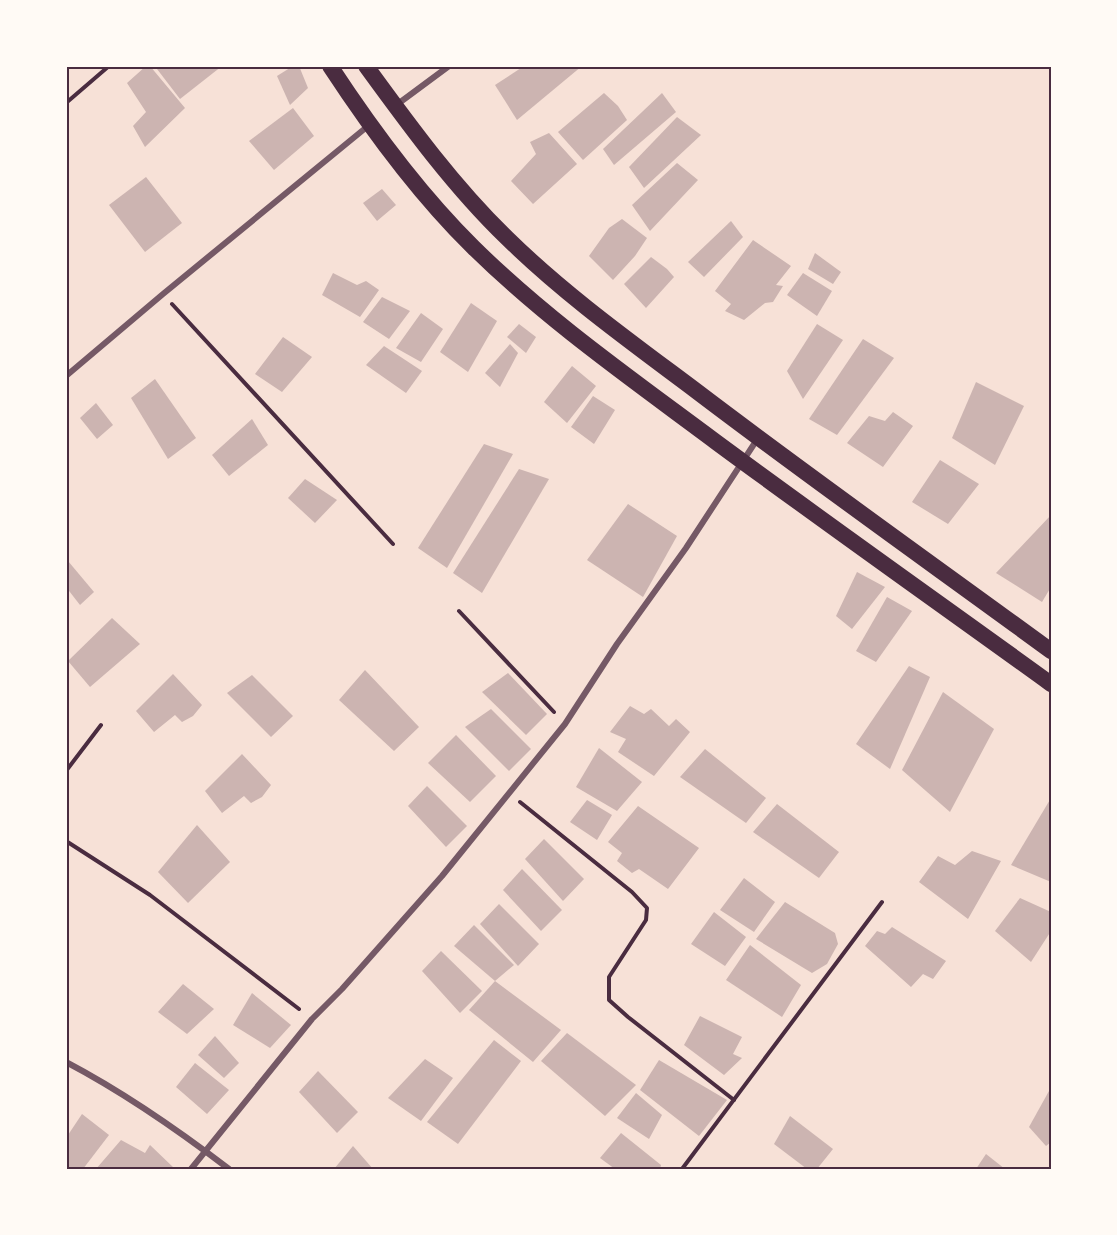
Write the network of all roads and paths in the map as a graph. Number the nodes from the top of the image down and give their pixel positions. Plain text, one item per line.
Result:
1 (110, 66) edge
2 (330, 66) edge
3 (366, 66) edge
4 (449, 66) edge
5 (66, 103) edge
6 (395, 106) junction
7 (369, 125) junction
8 (163, 294) junction
9 (66, 376) edge
10 (758, 438) junction
11 (743, 462) junction
12 (393, 544) dead end
13 (459, 611) dead end
14 (1051, 651) edge
15 (1051, 684) edge
16 (565, 723) junction
17 (101, 725) dead end
18 (66, 771) edge
19 (508, 792) junction
20 (66, 841) edge
21 (882, 902) dead end
22 (312, 1019) junction
23 (66, 1062) edge
24 (734, 1100) junction
25 (205, 1151) junction
26 (191, 1169) edge
27 (229, 1169) edge
28 (681, 1169) edge

1 - 5 path
2 - 7 highway
3 - 6 highway
4 - 6 street
6 - 10 highway
7 - 8 street
7 - 11 highway
8 - 9 street
8 - 12 path
10 - 11 street
10 - 14 highway
11 - 15 highway
11 - 16 street
13 - 16 path
16 - 19 street
17 - 18 path
19 - 22 street
19 - 24 path
20 - 22 path
21 - 24 path
22 - 25 street
23 - 25 street
24 - 28 path
25 - 26 street
25 - 27 street

